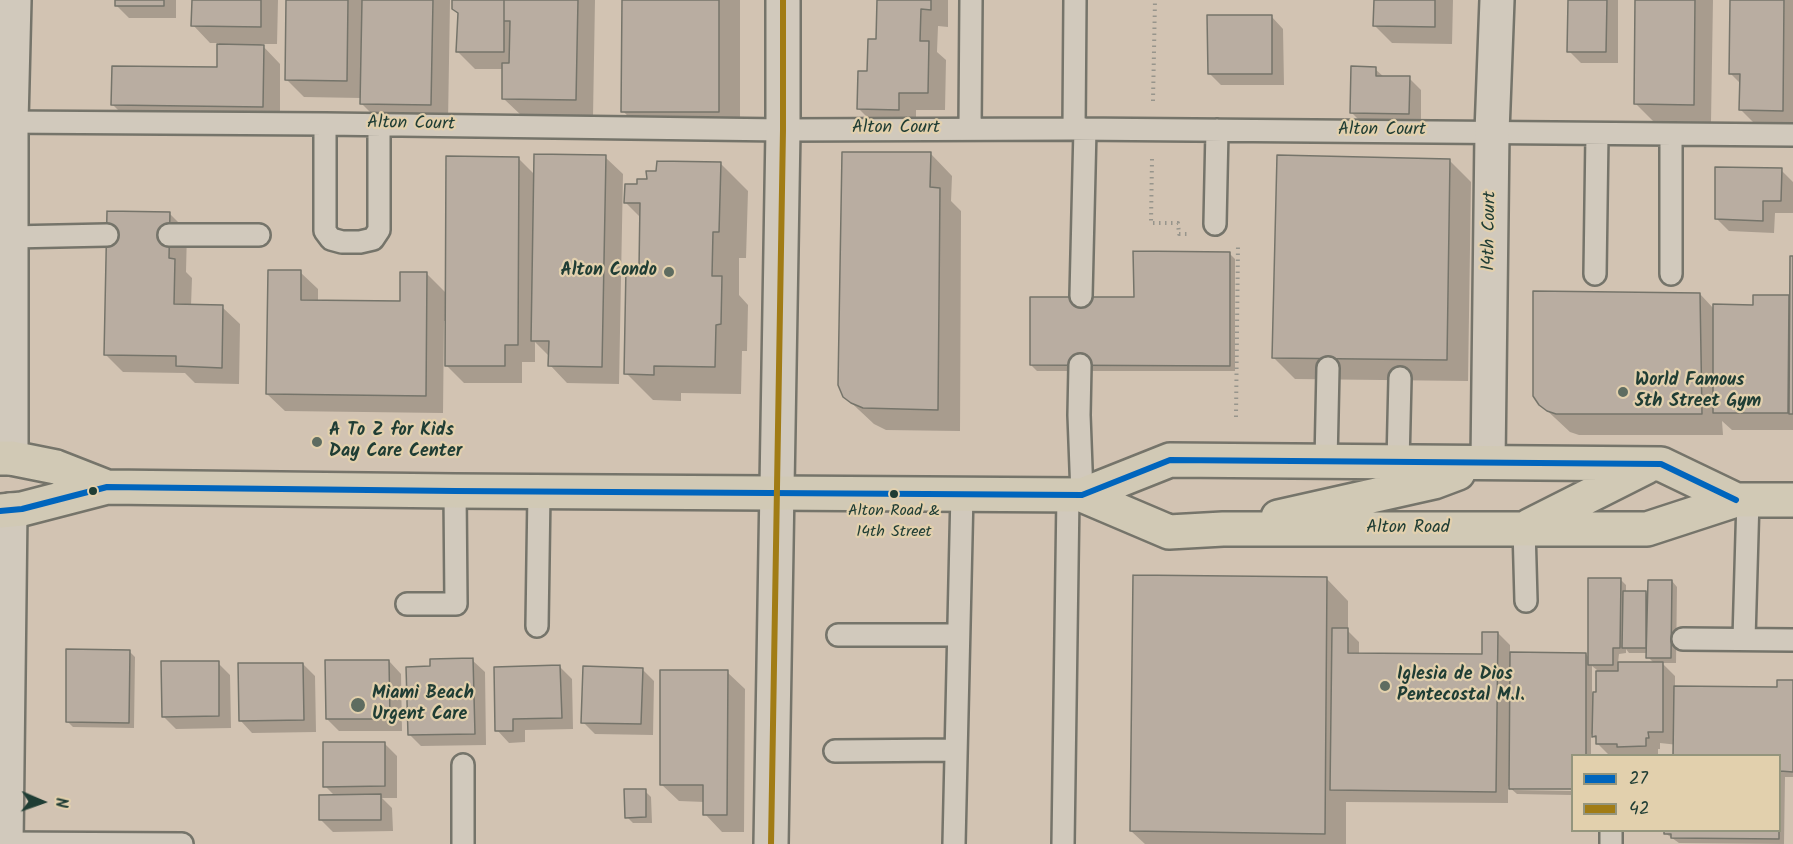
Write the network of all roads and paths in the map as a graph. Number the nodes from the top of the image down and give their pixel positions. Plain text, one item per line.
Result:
1 (14, 0) edge
2 (783, 0) edge
3 (971, 0) edge
4 (1075, 0) edge
5 (1155, 0) edge
6 (1497, 0) edge
7 (1152, 105) dead end
8 (6, 122) edge
9 (325, 124) junction
10 (379, 125) junction
11 (970, 129) junction
12 (1079, 129) junction
13 (783, 130) junction
14 (1217, 130) junction
15 (1492, 132) junction
16 (1597, 134) junction
17 (1671, 134) junction
18 (1793, 135) edge
19 (1152, 152) dead end
20 (1215, 224) dead end
21 (1190, 234) dead end
22 (1238, 234) dead end
23 (107, 235) dead end
24 (170, 235) dead end
25 (260, 235) dead end
26 (11, 237) junction
27 (1595, 274) dead end
28 (1671, 274) dead end
29 (1081, 296) dead end
30 (1080, 365) dead end
31 (1328, 368) dead end
32 (1400, 378) dead end
33 (1236, 417) dead end
34 (5, 458) edge
35 (1326, 462) junction
36 (1488, 462) junction
37 (1398, 463) junction
38 (1650, 465) junction
39 (107, 487) junction
40 (455, 491) junction
41 (539, 492) junction
42 (777, 493) junction
43 (962, 493) junction
44 (1075, 495) junction
45 (1742, 500) junction
46 (1793, 500) edge
47 (5, 511) edge
48 (1524, 528) junction
49 (1223, 530) junction
50 (1526, 601) dead end
51 (407, 604) dead end
52 (537, 626) dead end
53 (838, 634) dead end
54 (957, 635) junction
55 (1683, 639) dead end
56 (1744, 639) junction
57 (1793, 640) edge
58 (955, 750) junction
59 (835, 751) dead end
60 (463, 765) dead end
61 (4, 843) edge
62 (182, 844) edge
63 (463, 844) edge
64 (771, 844) edge
65 (954, 844) edge
66 (1063, 844) edge

1 - 8 street
2 - 13 street
3 - 11 lane
4 - 12 lane
5 - 7 path
6 - 15 street, 14th Court
8 - 9 lane, Alton Court
8 - 26 street
9 - 10 lane, Alton Court
9 - 10 lane
10 - 13 lane, Alton Court
11 - 12 lane, Alton Court
11 - 13 lane, Alton Court
12 - 14 lane, Alton Court
12 - 29 lane
13 - 42 street
14 - 15 lane, Alton Court
14 - 20 lane
15 - 16 lane, Alton Court
15 - 36 street, 14th Court
16 - 17 lane, Alton Court
16 - 27 lane
17 - 18 lane, Alton Court
17 - 28 lane
19 - 21 path
22 - 33 path
23 - 26 lane
24 - 25 lane
26 - 34 street
30 - 44 lane
31 - 35 lane
32 - 37 lane
34 - 39 highway, Alton Road
35 - 37 highway, Alton Road
35 - 44 highway, Alton Road
36 - 37 highway, Alton Road
36 - 38 highway, Alton Road
36 - 49 highway
38 - 45 highway, Alton Road
38 - 48 highway
39 - 40 highway, Alton Road
39 - 47 highway, Alton Road
40 - 41 highway, Alton Road
40 - 51 lane
41 - 42 highway, Alton Road
41 - 52 lane
42 - 43 highway, Alton Road
42 - 64 street
43 - 44 highway, Alton Road
43 - 54 lane
44 - 49 highway, Alton Road
44 - 66 lane
45 - 46 highway, Alton Road
45 - 48 highway, Alton Road
45 - 56 lane
47 - 61 street
48 - 49 highway, Alton Road
48 - 50 lane
53 - 54 lane
54 - 58 lane
55 - 56 lane
56 - 57 lane
58 - 59 lane
58 - 65 lane
60 - 63 lane
61 - 62 lane

